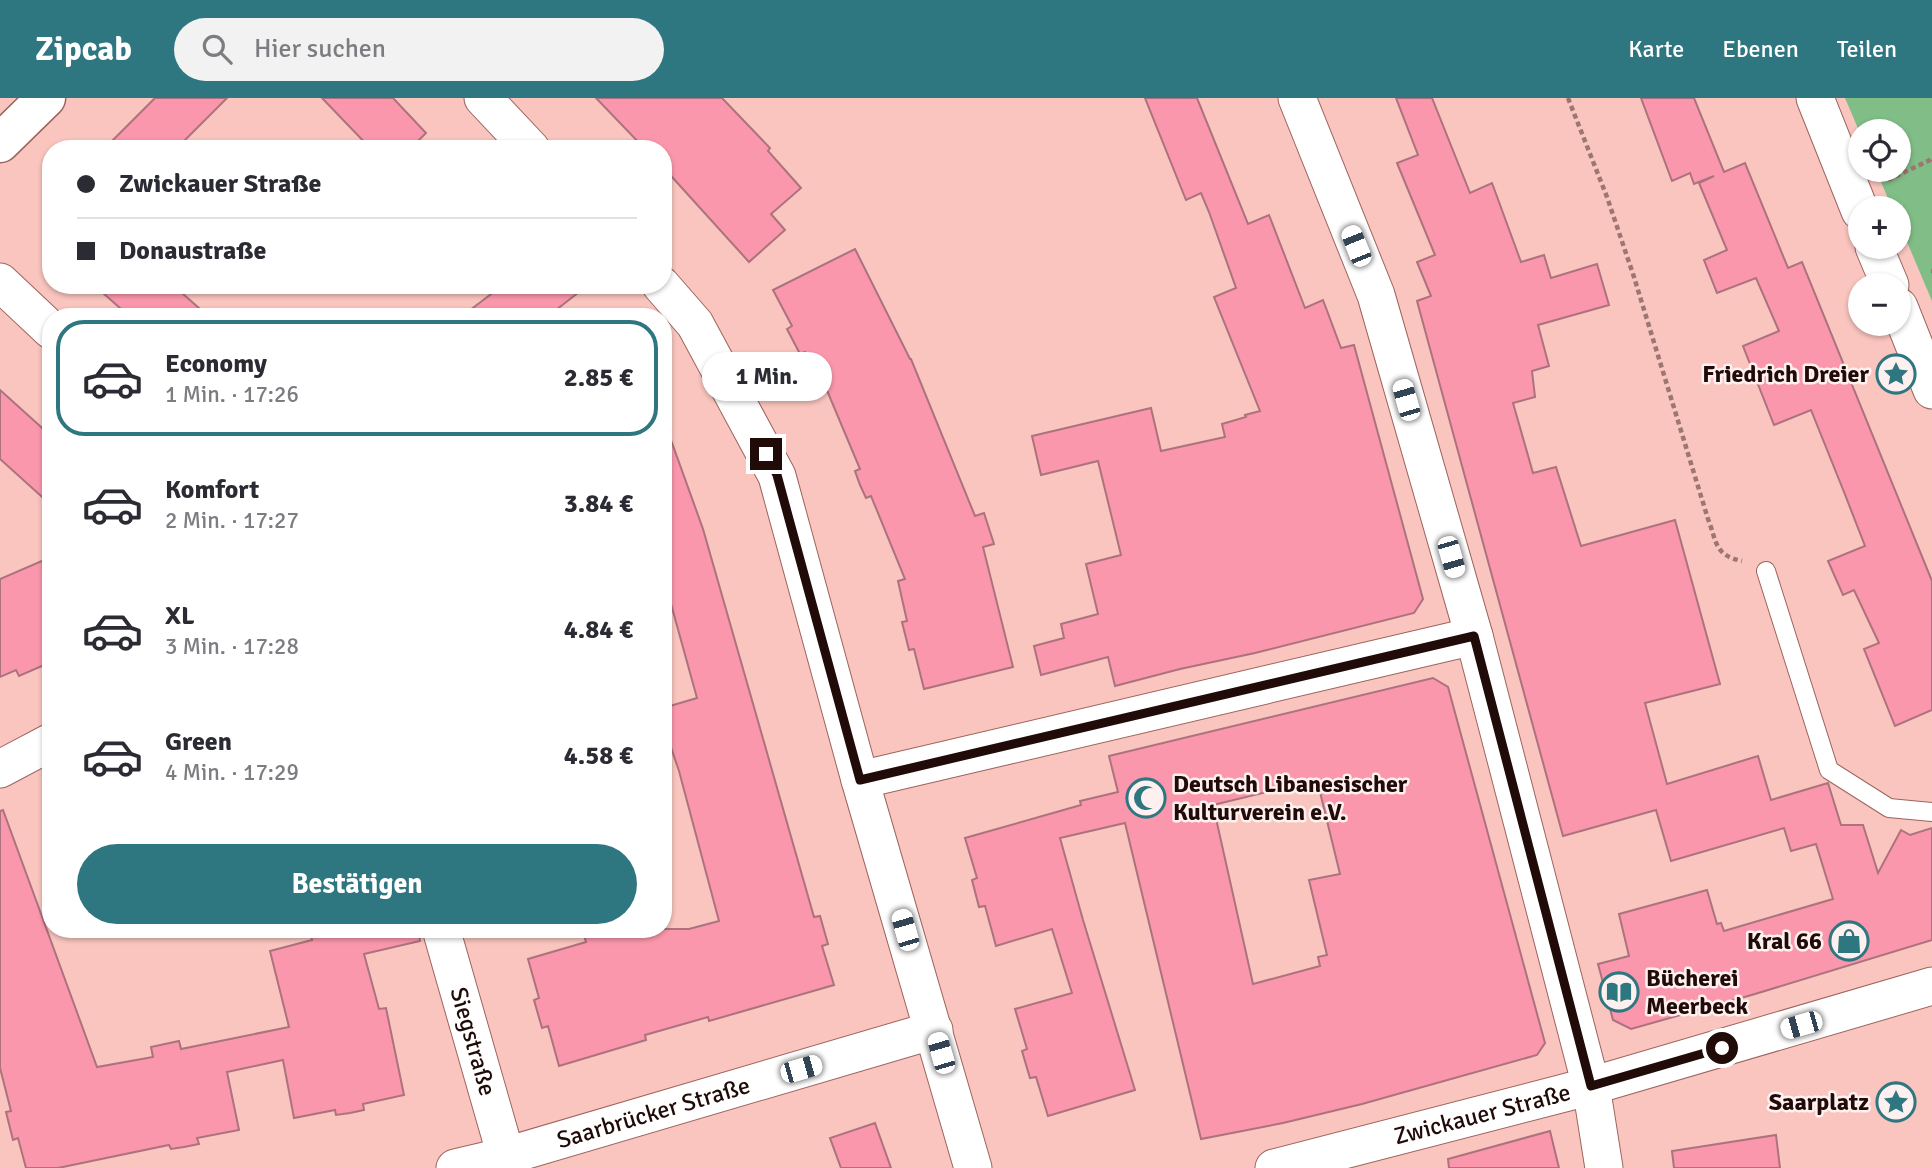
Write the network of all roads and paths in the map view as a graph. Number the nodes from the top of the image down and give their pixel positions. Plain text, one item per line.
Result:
1 (46, 98) edge
2 (483, 98) edge
3 (1297, 98) edge
4 (1568, 98) edge
5 (1815, 98) edge
6 (523, 140) edge
7 (0, 143) edge
8 (1931, 160) edge
9 (1855, 196) edge
10 (1865, 196) edge
11 (0, 282) edge
12 (664, 301) edge
13 (42, 322) edge
14 (1911, 336) edge
15 (1932, 390) edge
16 (1766, 571) joint
17 (1474, 636) junction
18 (42, 748) edge
19 (0, 769) edge
20 (860, 780) junction
21 (1932, 812) edge
22 (444, 938) edge
23 (1932, 986) edge
24 (934, 1030) junction
25 (1591, 1086) junction
26 (506, 1156) junction
27 (455, 1168) edge
28 (973, 1168) edge
29 (1273, 1168) edge
30 (1604, 1168) edge

1 - 7 main road
2 - 6 street
3 - 17 street
4 - 16 path
5 - 9 street
8 - 10 path
11 - 13 street
12 - 20 street
14 - 15 street
16 - 21 lane
17 - 20 street
17 - 25 street
18 - 19 street
20 - 24 street
22 - 26 street, Siegstraße
23 - 25 street, Zwickauer Straße
24 - 26 street, Saarbrücker Straße
24 - 28 street
25 - 29 street, Zwickauer Straße
25 - 30 street
26 - 27 street, Saarbrücker Straße

